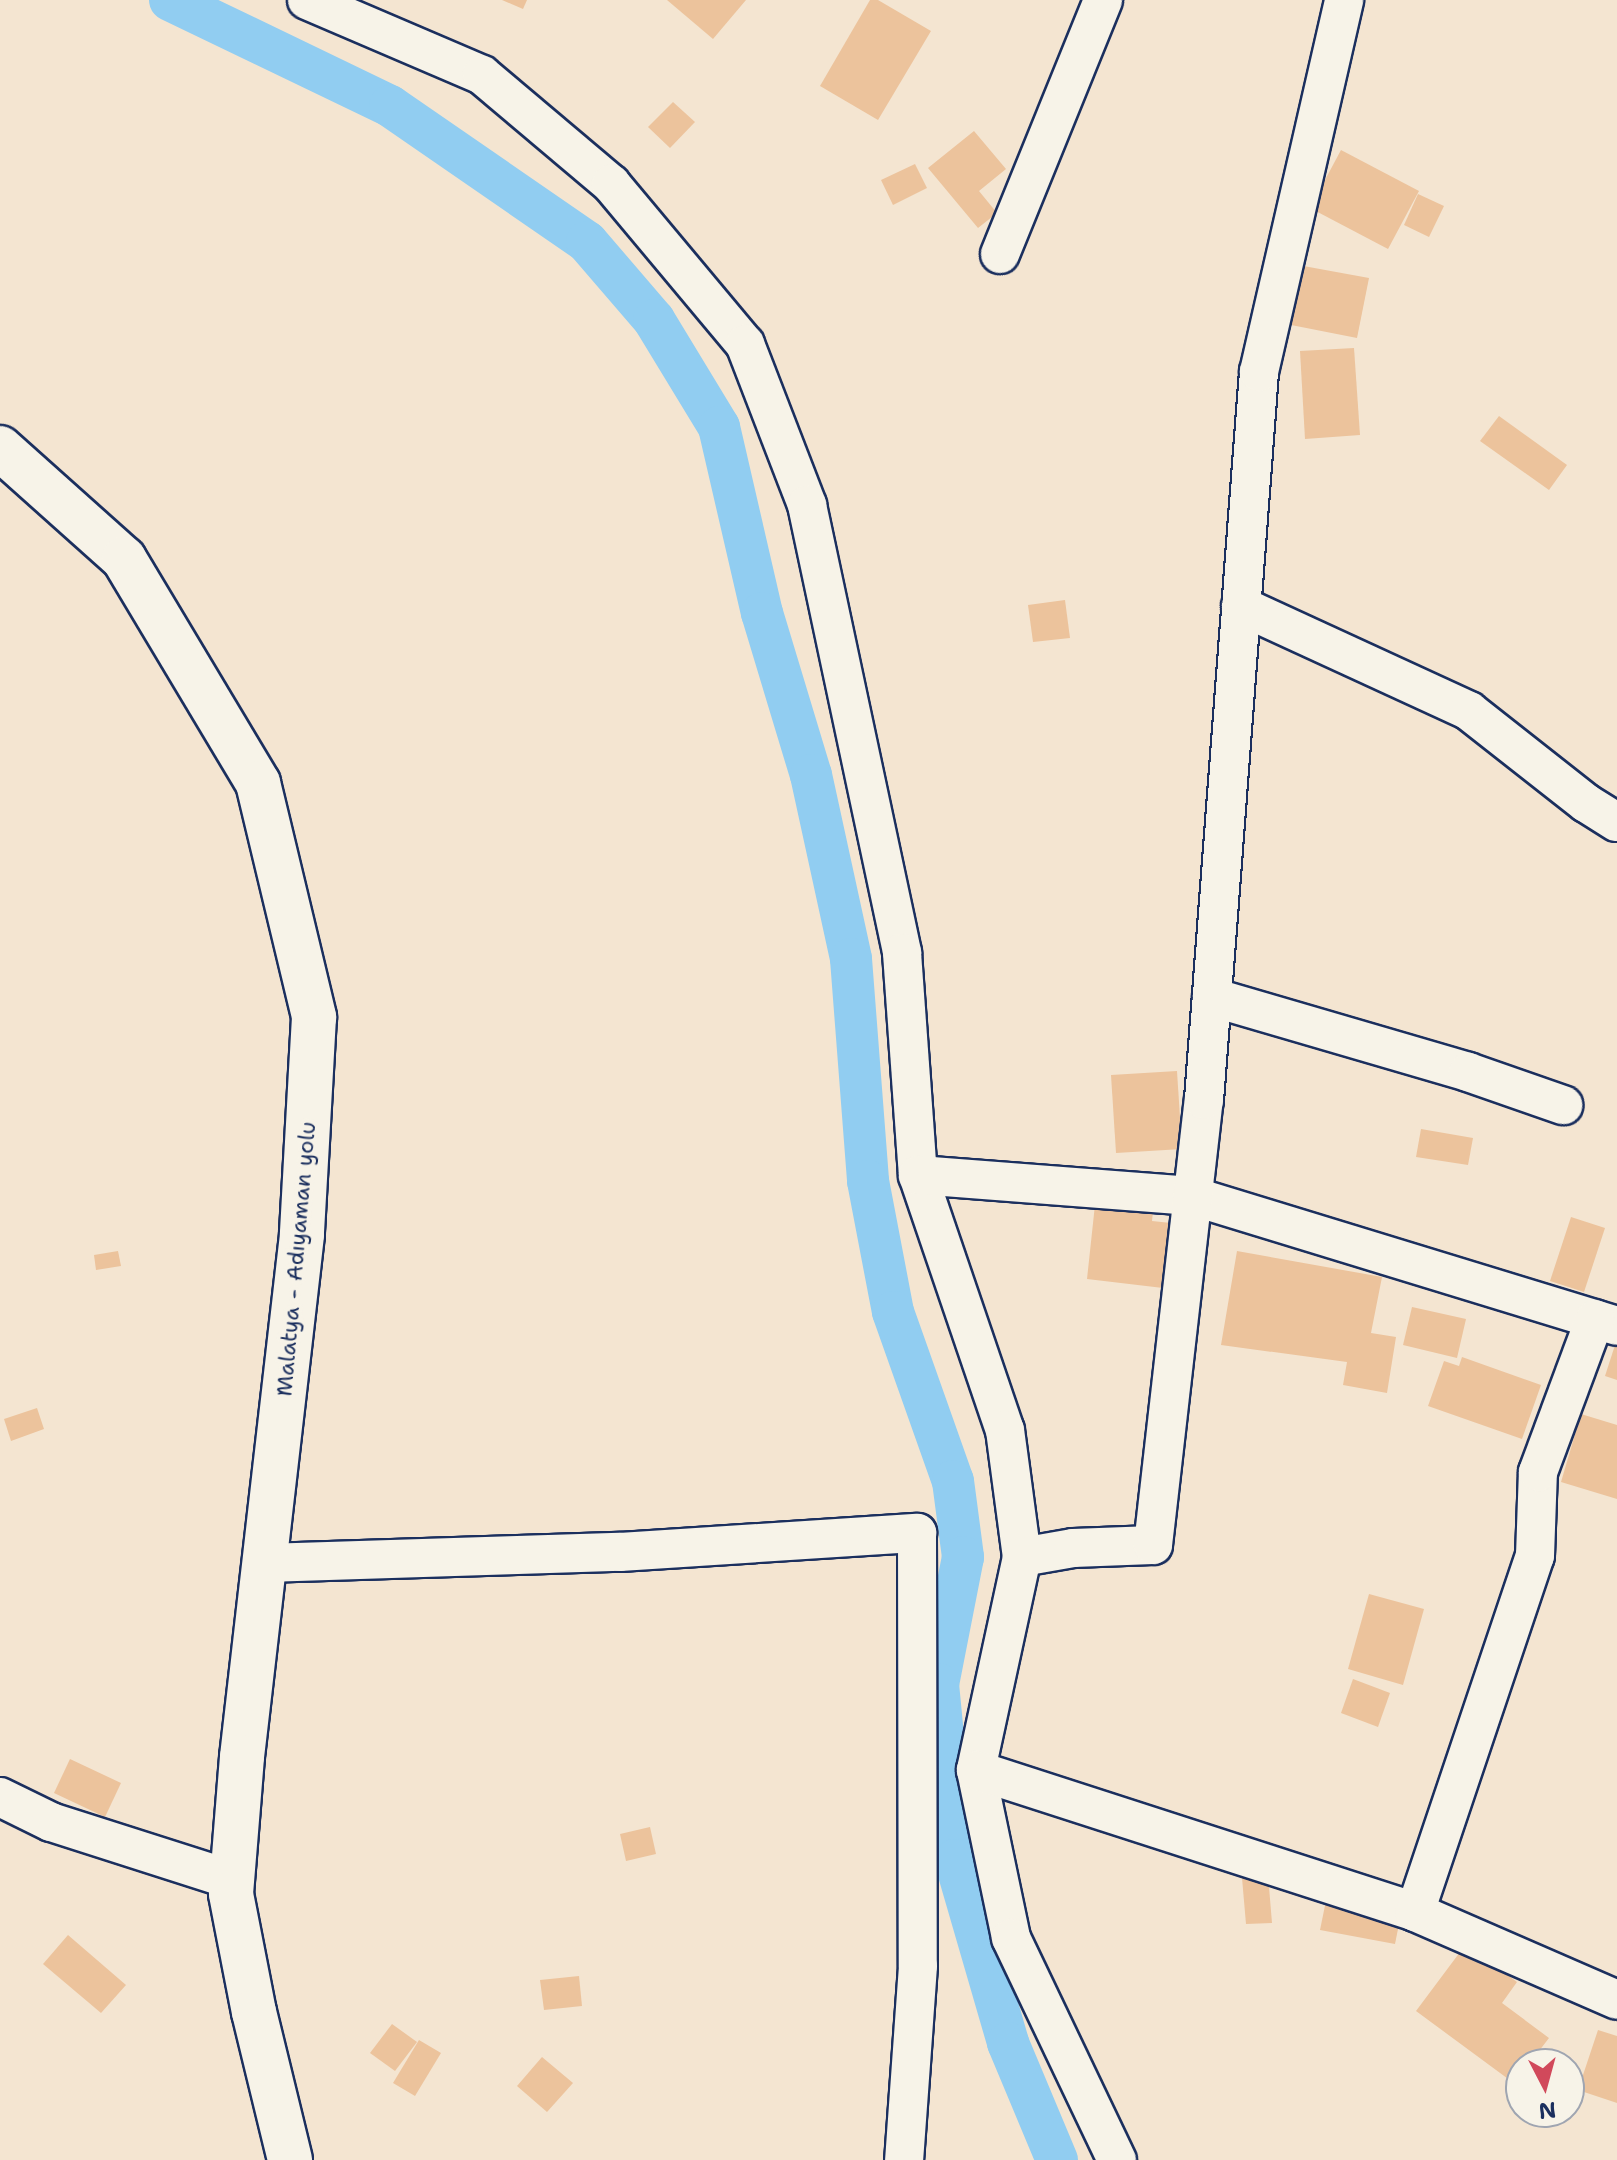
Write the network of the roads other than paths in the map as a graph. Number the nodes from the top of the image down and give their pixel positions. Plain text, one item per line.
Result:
1 (307, 0) edge
2 (1103, 0) edge
3 (1344, 0) edge
4 (1000, 254) dead end
5 (0, 448) edge
6 (1241, 606) junction
7 (1617, 822) edge
8 (1212, 997) junction
9 (1563, 1105) dead end
10 (918, 1175) junction
11 (1192, 1196) junction
12 (1606, 1322) edge
13 (1022, 1557) junction
14 (265, 1563) junction
15 (976, 1770) junction
16 (0, 1797) edge
17 (233, 1880) junction
18 (1415, 1912) junction
19 (1617, 2000) edge
20 (290, 2160) edge
21 (904, 2160) edge
22 (1117, 2160) edge

1 - 10 street
2 - 4 street
3 - 6 street
5 - 14 main road, Malatya - Adıyaman yolu
6 - 7 street
6 - 8 street
8 - 9 street
8 - 11 street
10 - 11 street
10 - 13 street
11 - 12 street
11 - 13 street
12 - 18 street
13 - 15 street
14 - 17 main road, Malatya - Adıyaman yolu
14 - 21 street
15 - 18 street
15 - 22 street
16 - 17 street
17 - 20 main road, Malatya - Adıyaman yolu
18 - 19 street

